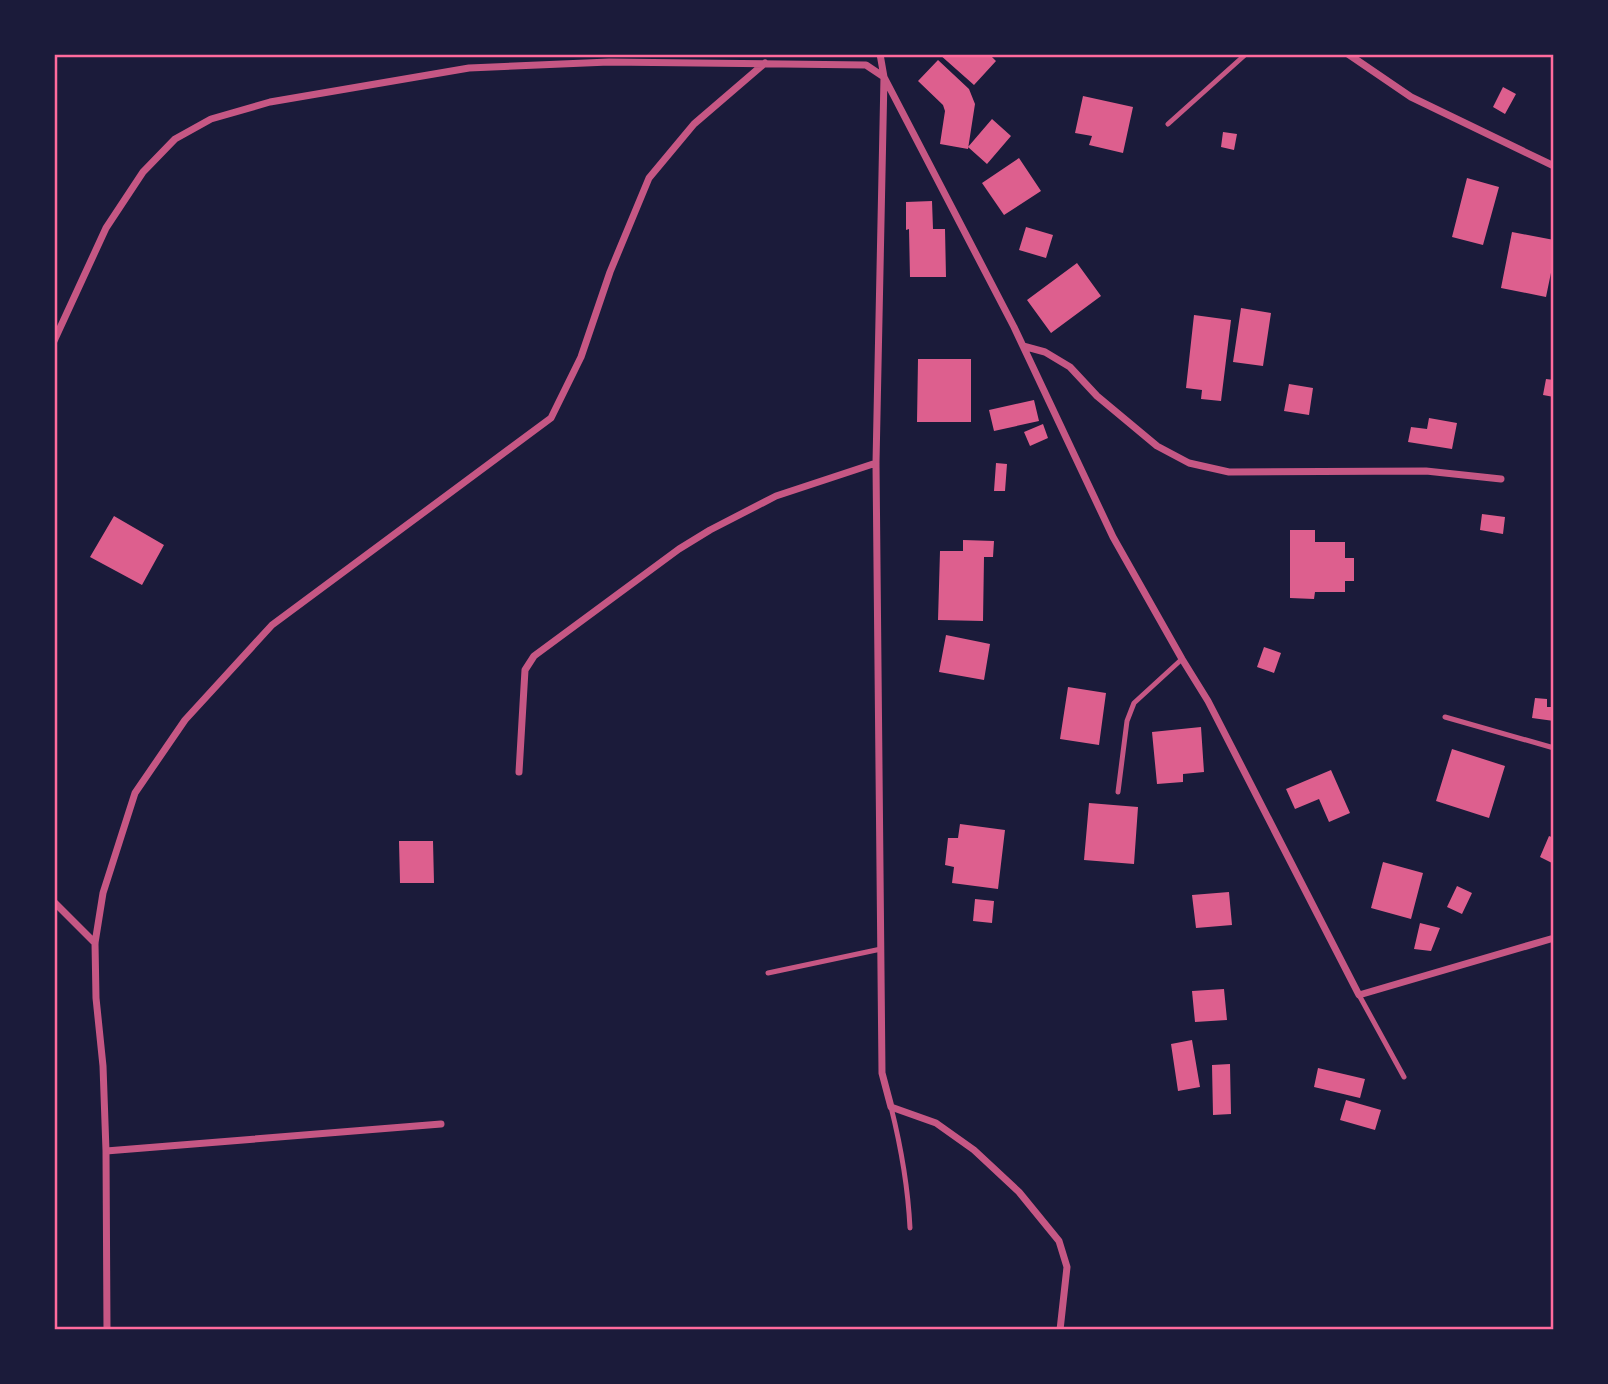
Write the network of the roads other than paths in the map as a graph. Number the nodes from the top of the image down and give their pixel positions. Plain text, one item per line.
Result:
1 (880, 54) edge
2 (1246, 54) edge
3 (1348, 54) edge
4 (765, 63) junction
5 (884, 77) junction
6 (1168, 124) dead end
7 (1554, 166) edge
8 (54, 341) edge
9 (1023, 346) junction
10 (876, 463) junction
11 (1500, 480) dead end
12 (1182, 659) junction
13 (1445, 717) dead end
14 (1554, 748) edge
15 (519, 772) dead end
16 (1118, 792) dead end
17 (54, 902) edge
18 (1554, 938) edge
19 (95, 943) junction
20 (881, 948) junction
21 (768, 973) dead end
22 (1359, 995) junction
23 (1404, 1076) dead end
24 (891, 1107) junction
25 (440, 1124) dead end
26 (106, 1151) junction
27 (910, 1228) dead end
28 (107, 1330) edge
29 (1060, 1330) edge

1 - 5 street
2 - 6 lane
3 - 7 street
4 - 5 street
4 - 8 street
4 - 19 street
5 - 9 street
5 - 10 street
9 - 11 street
9 - 12 street
10 - 15 street
10 - 20 street
12 - 16 lane
12 - 22 street
13 - 14 lane
17 - 19 street
18 - 22 street
19 - 26 street
20 - 21 lane
20 - 24 street
22 - 23 lane
24 - 27 lane
24 - 29 street
25 - 26 street
26 - 28 street

